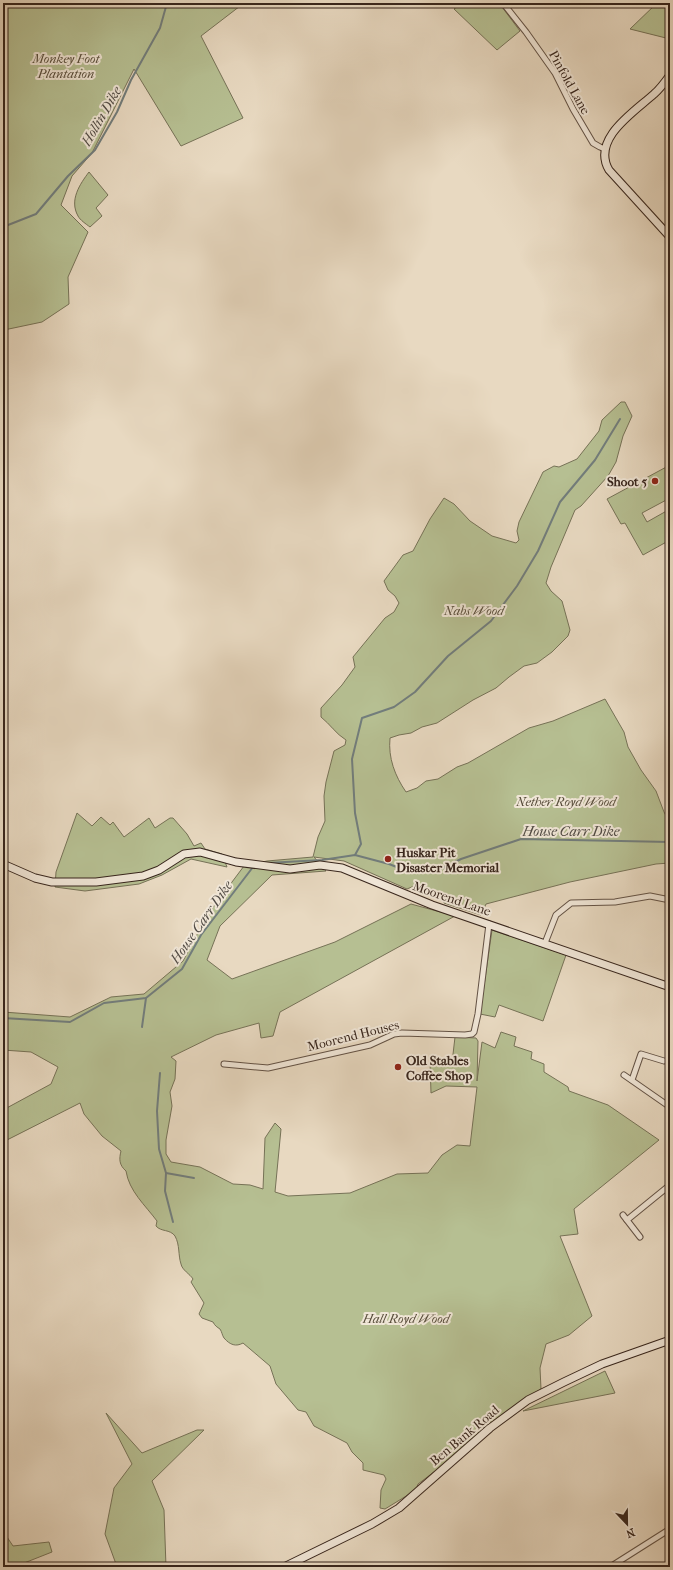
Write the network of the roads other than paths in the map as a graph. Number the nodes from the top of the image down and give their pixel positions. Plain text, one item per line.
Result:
1 (503, 3) edge
2 (670, 75) edge
3 (606, 149) junction
4 (670, 237) edge
5 (3, 864) edge
6 (670, 900) edge
7 (489, 924) junction
8 (545, 943) junction
9 (670, 987) edge
10 (664, 1061) dead end
11 (224, 1064) dead end
12 (624, 1075) dead end
13 (632, 1080) junction
14 (670, 1107) edge
15 (670, 1185) edge
16 (623, 1215) dead end
17 (627, 1220) junction
18 (640, 1237) dead end
19 (670, 1340) edge
20 (670, 1529) edge
21 (284, 1567) edge
22 (610, 1567) edge

1 - 3 street, Pinfold Lane
2 - 3 street
3 - 4 street
5 - 7 street, Moorend Lane
6 - 8 street
7 - 8 street, Moorend Lane
7 - 11 street, Moorend Houses
8 - 9 street, Moorend Lane
10 - 13 street
12 - 13 street
13 - 14 street
15 - 17 street
16 - 17 street
17 - 18 street
19 - 21 street, Ben Bank Road
20 - 22 street

